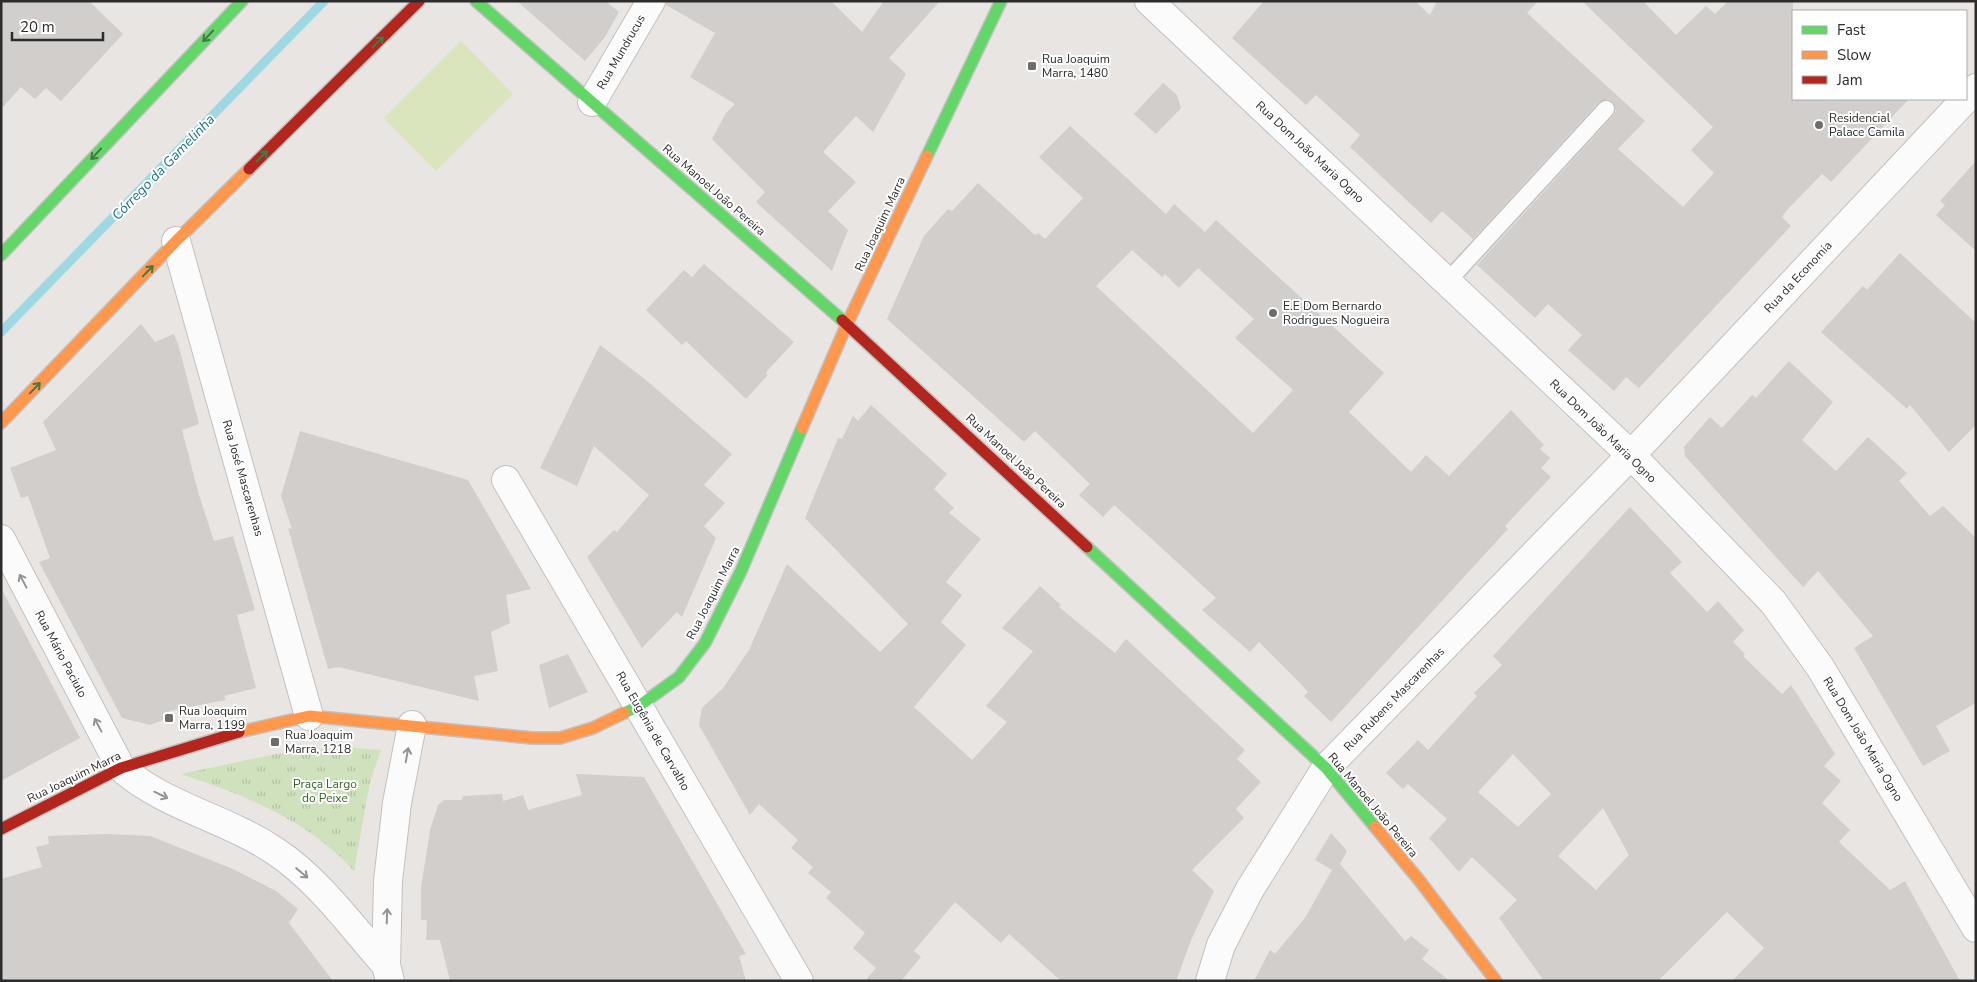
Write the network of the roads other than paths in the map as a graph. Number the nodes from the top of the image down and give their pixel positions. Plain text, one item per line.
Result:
1 (242, 1) edge
2 (419, 1) edge
3 (476, 1) edge
4 (651, 1) edge
5 (1001, 1) edge
6 (1149, 1) edge
7 (1976, 88) edge
8 (1967, 98) edge
9 (1965, 100) edge
10 (592, 102) junction
11 (1606, 108) dead end
12 (176, 241) junction
13 (1, 255) edge
14 (1447, 282) junction
15 (847, 324) junction
16 (1, 423) edge
17 (1631, 455) junction
18 (506, 480) dead end
19 (1, 539) edge
20 (639, 706) junction
21 (309, 716) junction
22 (412, 725) junction
23 (121, 768) junction
24 (1326, 768) junction
25 (1, 829) edge
26 (1976, 928) edge
27 (388, 973) edge
28 (800, 981) edge
29 (1210, 981) edge
30 (1496, 981) edge

1 -> 13 street
12 -> 2 street
3 - 10 street, Rua Manoel João Pereira
4 - 10 street, Rua Mundrucus
5 - 15 street, Rua Joaquim Marra
6 - 14 street, Rua Dom João Maria Ogno
7 - 8 street, Rua da Economia
9 - 17 street, Rua da Economia
10 - 15 street, Rua Manoel João Pereira
11 - 14 lane
16 -> 12 street
12 - 21 street, Rua José Mascarenhas
14 - 17 street, Rua Dom João Maria Ogno
15 - 20 street, Rua Joaquim Marra
15 - 24 street, Rua Manoel João Pereira
17 - 24 street, Rua Rubens Mascarenhas
17 - 26 street, Rua Dom João Maria Ogno
18 - 20 street, Rua Eugênia de Carvalho
23 -> 19 street, Rua Mário Paciulo
20 - 22 street, Rua Joaquim Marra
20 - 28 street, Rua Eugênia de Carvalho
21 - 22 street, Rua Joaquim Marra
21 - 23 street, Rua Joaquim Marra
27 -> 22 street
23 - 25 street, Rua Joaquim Marra
23 -> 27 street
24 - 29 street, Rua Rubens Mascarenhas
24 - 30 street, Rua Manoel João Pereira

